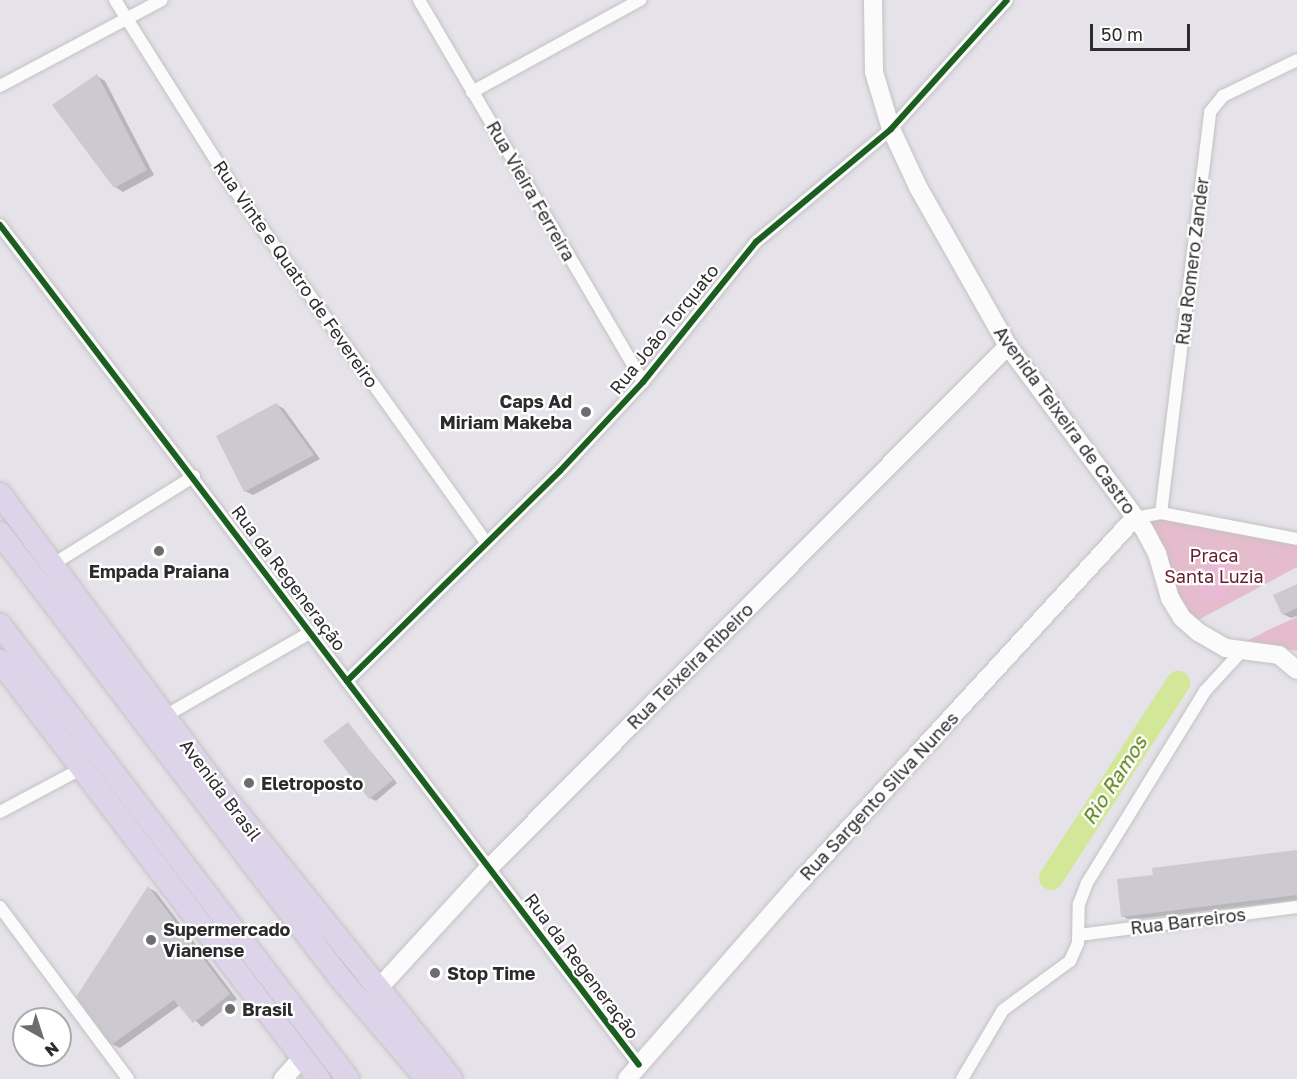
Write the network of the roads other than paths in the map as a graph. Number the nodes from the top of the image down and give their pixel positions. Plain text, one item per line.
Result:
1 (115, 0) edge
2 (162, 0) edge
3 (419, 0) edge
4 (640, 0) edge
5 (873, 0) edge
6 (1006, 0) edge
7 (126, 21) junction
8 (1297, 60) edge
9 (0, 86) edge
10 (472, 92) junction
11 (891, 129) junction
12 (0, 225) edge
13 (1008, 346) junction
14 (643, 382) junction
15 (194, 476) junction
16 (0, 494) edge
17 (1161, 513) junction
18 (0, 516) edge
19 (1135, 518) junction
20 (0, 533) edge
21 (1297, 539) edge
22 (486, 542) junction
23 (55, 563) junction
24 (0, 625) edge
25 (311, 632) junction
26 (1241, 652) junction
27 (1288, 656) edge
28 (0, 661) edge
29 (1297, 670) edge
30 (347, 681) junction
31 (165, 716) junction
32 (93, 744) junction
33 (81, 769) junction
34 (223, 795) junction
35 (0, 812) edge
36 (144, 851) junction
37 (489, 869) junction
38 (0, 907) edge
39 (1297, 907) edge
40 (1079, 935) junction
41 (377, 990) junction
42 (303, 1057) junction
43 (633, 1072) edge
44 (128, 1079) edge
45 (283, 1079) edge
46 (319, 1079) edge
47 (348, 1079) edge
48 (427, 1079) edge
49 (452, 1079) edge
50 (962, 1079) edge

1 - 7 street, Rua Vinte e Quatro de Fevereiro
2 - 7 street
3 - 10 street, Rua Vieira Ferreira
4 - 10 street
5 - 11 street, Avenida Teixeira de Castro
6 - 11 street, Rua João Torquato
7 - 9 street
7 - 22 street, Rua Vinte e Quatro de Fevereiro
8 - 17 street, Rua Romero Zander
10 - 14 street, Rua Vieira Ferreira
11 - 13 street, Avenida Teixeira de Castro
11 - 14 street, Rua João Torquato
12 - 15 street, Rua da Regeneração
13 - 19 street, Avenida Teixeira de Castro
13 - 37 street, Rua Teixeira Ribeiro
14 - 22 street, Rua João Torquato
15 - 23 street
15 - 25 street, Rua da Regeneração
16 - 23 highway, Avenida Brasil
17 - 19 street
17 - 21 street
18 - 34 highway
19 - 26 street, Avenida Teixeira de Castro
19 - 43 street, Rua Sargento Silva Nunes
20 - 48 highway, Avenida Brasil
22 - 30 street, Rua João Torquato
23 - 31 highway, Avenida Brasil
24 - 32 highway
25 - 30 street, Rua da Regeneração
25 - 31 street
26 - 27 street, Avenida Teixeira de Castro
26 - 40 street
27 - 29 street, Avenida Teixeira de Castro
28 - 33 highway
30 - 37 street, Rua da Regeneração
31 - 34 highway, Avenida Brasil
32 - 36 highway
32 - 47 highway
33 - 35 street
33 - 36 highway
34 - 41 highway, Avenida Brasil
36 - 42 highway
37 - 41 street, Rua Teixeira Ribeiro
37 - 43 street, Rua da Regeneração
38 - 44 street
39 - 40 street, Rua Barreiros
40 - 50 street
41 - 49 highway, Avenida Brasil
42 - 45 street
42 - 46 highway

